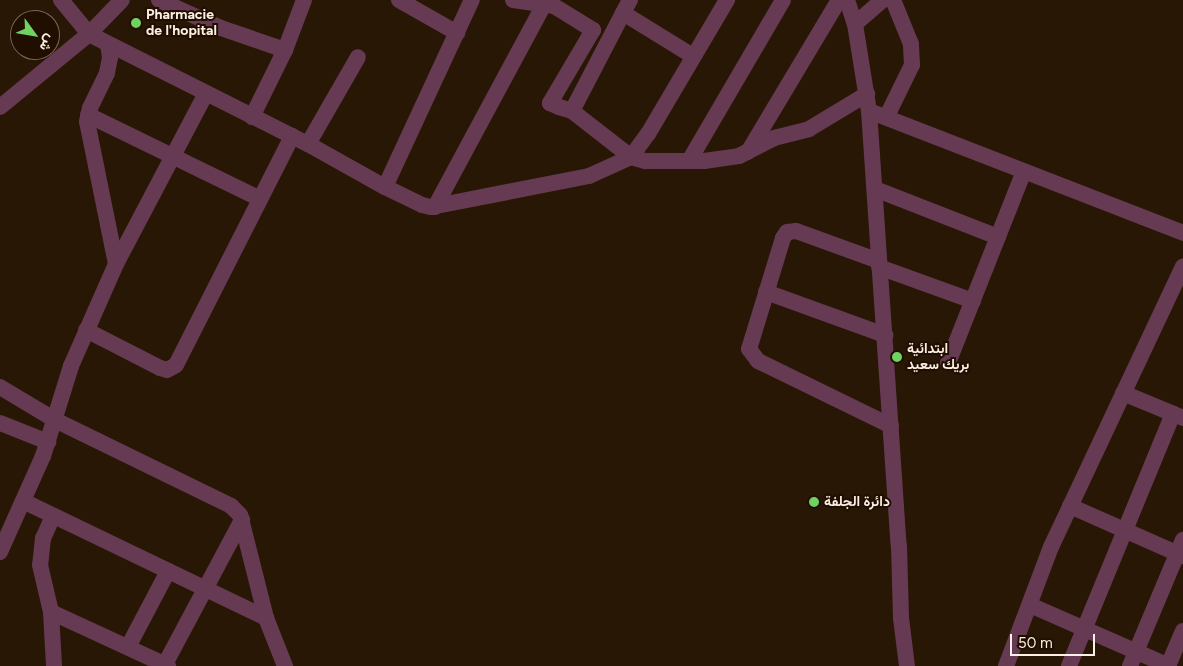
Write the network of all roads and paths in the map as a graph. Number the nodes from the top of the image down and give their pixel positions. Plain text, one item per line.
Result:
1 (61, 0) edge
2 (122, 0) edge
3 (158, 0) edge
4 (304, 0) edge
5 (398, 0) edge
6 (472, 0) edge
7 (514, 0) edge
8 (727, 0) edge
9 (783, 0) edge
10 (839, 0) edge
11 (847, 0) edge
12 (883, 0) edge
13 (893, 0) edge
14 (545, 3) junction
15 (626, 7) edge
16 (855, 24) junction
17 (593, 30) junction
18 (457, 33) junction
19 (89, 34) junction
20 (608, 40) junction
21 (108, 44) junction
22 (284, 50) junction
23 (693, 56) junction
24 (358, 57) dead end
25 (206, 93) junction
26 (867, 94) junction
27 (0, 107) edge
28 (572, 111) junction
29 (869, 111) junction
30 (88, 116) junction
31 (887, 116) junction
32 (252, 117) junction
33 (292, 136) junction
34 (308, 144) junction
35 (748, 152) junction
36 (173, 156) junction
37 (630, 157) junction
38 (689, 161) junction
39 (1024, 171) junction
40 (385, 187) junction
41 (875, 189) junction
42 (260, 199) junction
43 (435, 207) junction
44 (1183, 233) edge
45 (998, 237) junction
46 (116, 264) junction
47 (879, 264) junction
48 (1183, 266) edge
49 (766, 292) junction
50 (972, 300) junction
51 (86, 330) junction
52 (885, 335) junction
53 (948, 363) dead end
54 (0, 387) edge
55 (1123, 392) junction
56 (1178, 416) edge
57 (55, 420) junction
58 (0, 423) edge
59 (891, 426) junction
60 (48, 442) junction
61 (23, 501) junction
62 (1070, 506) junction
63 (53, 516) junction
64 (242, 520) junction
65 (1126, 531) junction
66 (1181, 550) edge
67 (0, 552) edge
68 (168, 571) junction
69 (206, 589) junction
70 (1030, 605) junction
71 (51, 612) junction
72 (266, 618) junction
73 (1086, 629) junction
74 (1183, 631) edge
75 (128, 647) junction
76 (1133, 659) edge
77 (54, 666) edge
78 (166, 666) edge
79 (285, 666) edge
80 (907, 666) edge
81 (1006, 666) edge
82 (1069, 666) edge
83 (1169, 666) edge

1 - 19 street
2 - 19 street
3 - 22 street
4 - 22 street
5 - 18 street
6 - 18 street
7 - 14 street
8 - 23 street
9 - 38 street
10 - 35 street
11 - 16 street
12 - 16 street
13 - 31 street
14 - 17 street
14 - 43 street
15 - 20 street
15 - 23 street
16 - 26 street
17 - 20 street
17 - 28 street
18 - 40 street
19 - 21 street
19 - 27 street
20 - 28 street
21 - 25 street
21 - 30 street
22 - 32 street
23 - 37 street
24 - 34 street
25 - 32 street
25 - 36 street
26 - 29 street
26 - 35 street
28 - 37 street
29 - 31 street
29 - 41 street
30 - 36 street
30 - 46 street
31 - 39 street
32 - 33 street
33 - 34 street
33 - 42 street
34 - 40 street
35 - 38 street
36 - 42 street
36 - 46 street
37 - 38 street
37 - 43 street
39 - 44 street
39 - 45 street
40 - 43 street
41 - 45 street
41 - 47 street
42 - 51 street
45 - 50 street
46 - 51 street
47 - 49 street
47 - 50 street
47 - 52 street
48 - 55 street
49 - 52 street
49 - 59 street
50 - 53 street
51 - 57 street
52 - 59 street
54 - 57 street
55 - 56 street
55 - 62 street
56 - 65 street
57 - 60 street
57 - 64 street
58 - 60 street
59 - 80 street
60 - 61 street
61 - 63 street
61 - 67 street
62 - 65 street
62 - 70 street
63 - 68 street
63 - 71 street
64 - 69 street
64 - 72 street
65 - 66 street
65 - 73 street
66 - 76 street
68 - 69 street
68 - 75 street
69 - 72 street
69 - 78 street
70 - 73 street
70 - 81 street
71 - 75 street
71 - 77 street
72 - 79 street
73 - 76 street
73 - 82 street
74 - 83 street
75 - 78 street
76 - 83 street

